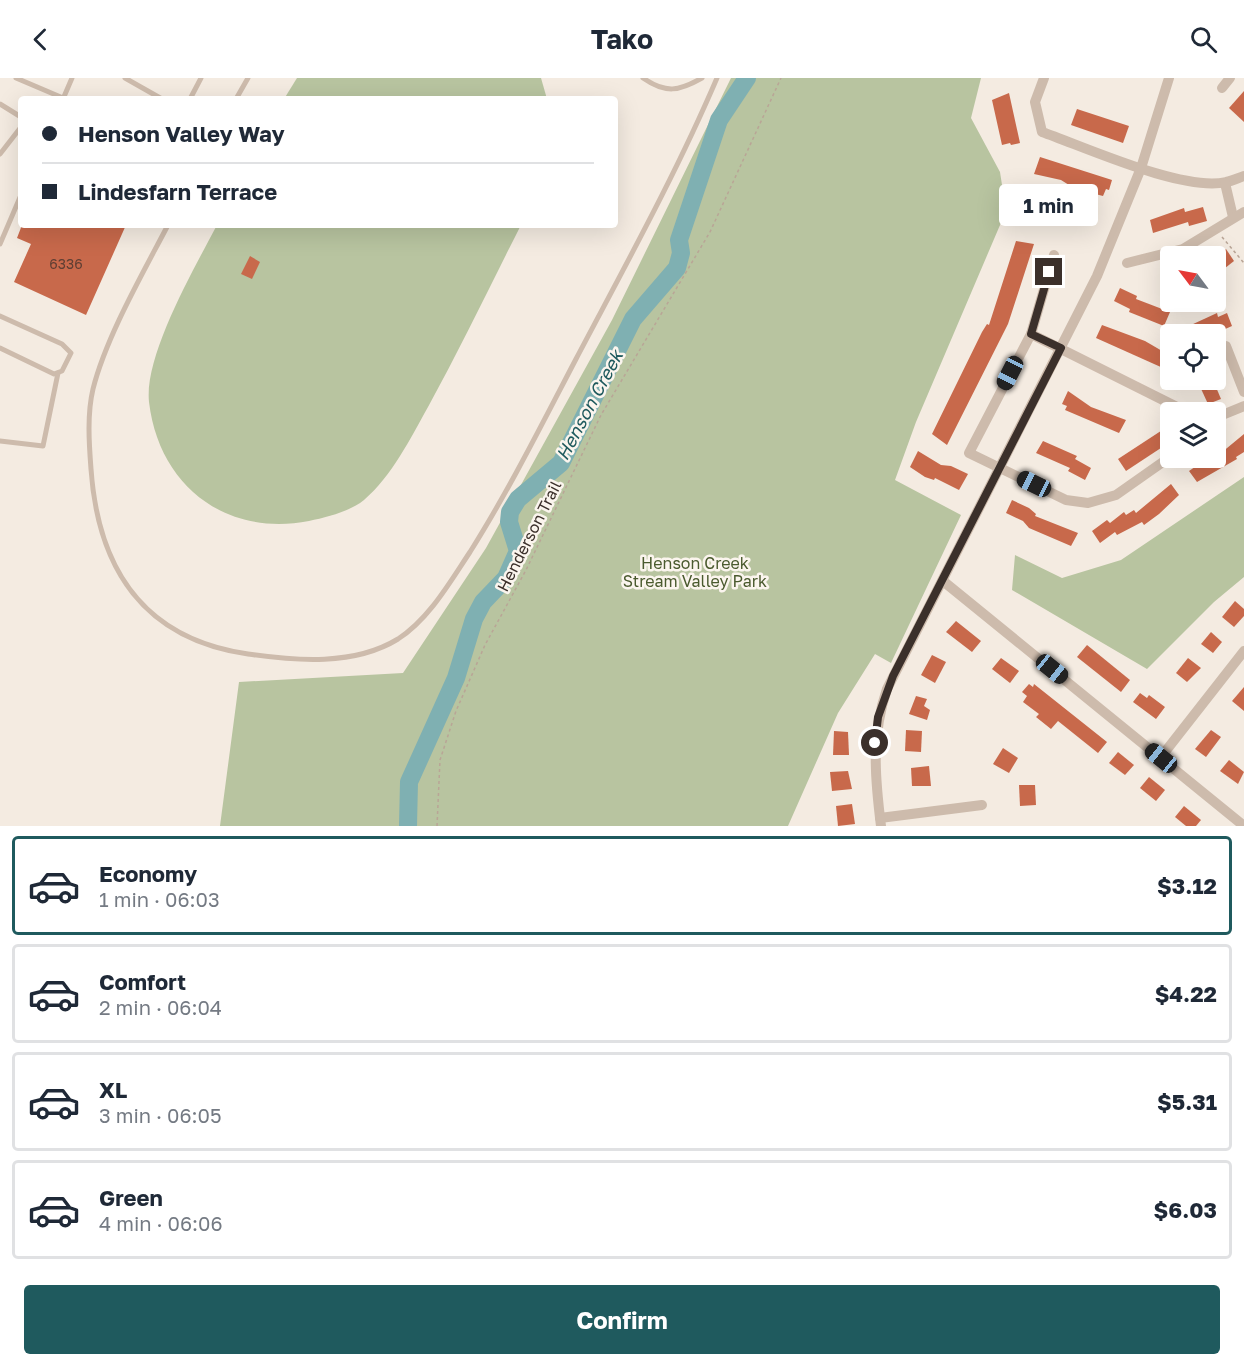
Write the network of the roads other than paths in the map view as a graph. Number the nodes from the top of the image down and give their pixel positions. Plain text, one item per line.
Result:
1 (16, 78) edge
2 (72, 78) edge
3 (125, 78) edge
4 (201, 78) edge
5 (248, 78) edge
6 (643, 78) edge
7 (702, 78) edge
8 (717, 78) edge
9 (1044, 78) edge
10 (1169, 78) edge
11 (1230, 78) edge
12 (1222, 88) dead end
13 (56, 96) edge
14 (64, 96) edge
15 (157, 96) edge
16 (192, 96) edge
17 (238, 96) edge
18 (0, 104) edge
19 (18, 115) edge
20 (18, 131) edge
21 (0, 154) edge
22 (1141, 168) junction
23 (1244, 176) edge
24 (1225, 183) junction
25 (18, 202) edge
26 (1244, 212) edge
27 (1233, 217) junction
28 (166, 228) edge
29 (0, 244) edge
30 (1054, 255) dead end
31 (1128, 263) dead end
32 (0, 316) edge
33 (1031, 334) junction
34 (1226, 346) dead end
35 (0, 348) edge
36 (1061, 348) junction
37 (58, 373) junction
38 (1244, 392) edge
39 (1167, 402) edge
40 (1244, 406) edge
41 (1226, 413) edge
42 (0, 441) edge
43 (1160, 464) edge
44 (1001, 468) junction
45 (943, 581) junction
46 (1244, 651) edge
47 (1161, 758) junction
48 (982, 805) dead end
49 (881, 822) edge
50 (1244, 826) edge

1 - 13 lane
2 - 14 lane
3 - 15 lane
4 - 16 lane
5 - 17 lane
6 - 7 lane
8 - 28 lane
9 - 22 street
10 - 22 street
11 - 12 street
18 - 19 lane
20 - 21 lane
22 - 24 street
22 - 36 street
23 - 24 street
24 - 27 street
25 - 29 lane
26 - 27 street
27 - 31 street
30 - 33 street
32 - 37 lane
33 - 36 street
33 - 44 street
34 - 38 street
35 - 37 lane
36 - 39 street
36 - 44 street
37 - 42 lane
40 - 41 street
43 - 44 street
44 - 45 street
45 - 47 street
45 - 49 street
46 - 47 street
47 - 50 street
48 - 49 street

